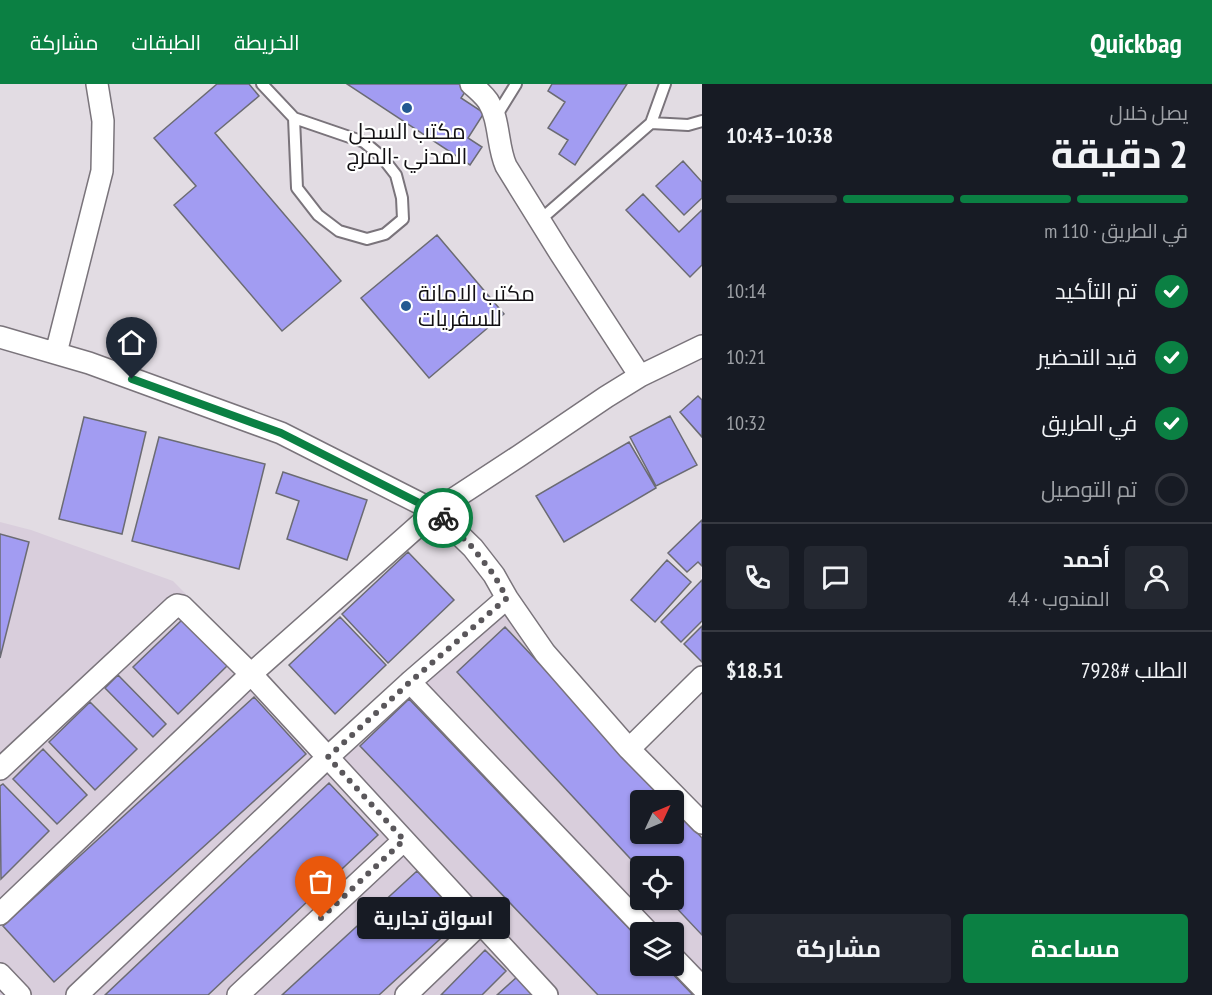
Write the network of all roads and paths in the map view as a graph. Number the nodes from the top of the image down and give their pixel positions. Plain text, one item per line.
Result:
1 (98, 84) edge
2 (262, 84) edge
3 (471, 84) edge
4 (516, 84) edge
5 (665, 84) edge
6 (294, 118) junction
7 (494, 118) junction
8 (702, 121) edge
9 (651, 123) junction
10 (540, 220) junction
11 (0, 337) edge
12 (702, 346) edge
13 (56, 353) junction
14 (640, 376) junction
15 (435, 511) junction
16 (507, 598) junction
17 (251, 675) junction
18 (702, 676) edge
19 (410, 682) junction
20 (629, 749) junction
21 (328, 757) junction
22 (0, 769) edge
23 (702, 823) edge
24 (404, 840) junction
25 (0, 914) edge
26 (639, 922) edge
27 (480, 924) junction
28 (684, 968) edge
29 (0, 975) edge
30 (702, 987) edge
31 (20, 995) edge
32 (77, 995) edge
33 (238, 995) edge
34 (406, 995) edge
35 (547, 995) edge

1 - 13 street
2 - 6 lane
3 - 7 street
4 - 7 lane
5 - 9 lane
6 - 6 lane
7 - 10 street
8 - 9 lane
9 - 10 lane
10 - 14 street
11 - 13 street
12 - 14 street
13 - 15 street
14 - 15 street
15 - 16 street
15 - 17 street
16 - 19 street
16 - 20 street
17 - 21 street
17 - 22 street
17 - 25 street
18 - 20 street
19 - 21 street
19 - 26 street
20 - 23 street
21 - 24 street
21 - 32 street
24 - 27 street
24 - 33 street
27 - 34 street
27 - 35 street
28 - 30 street
29 - 31 street

